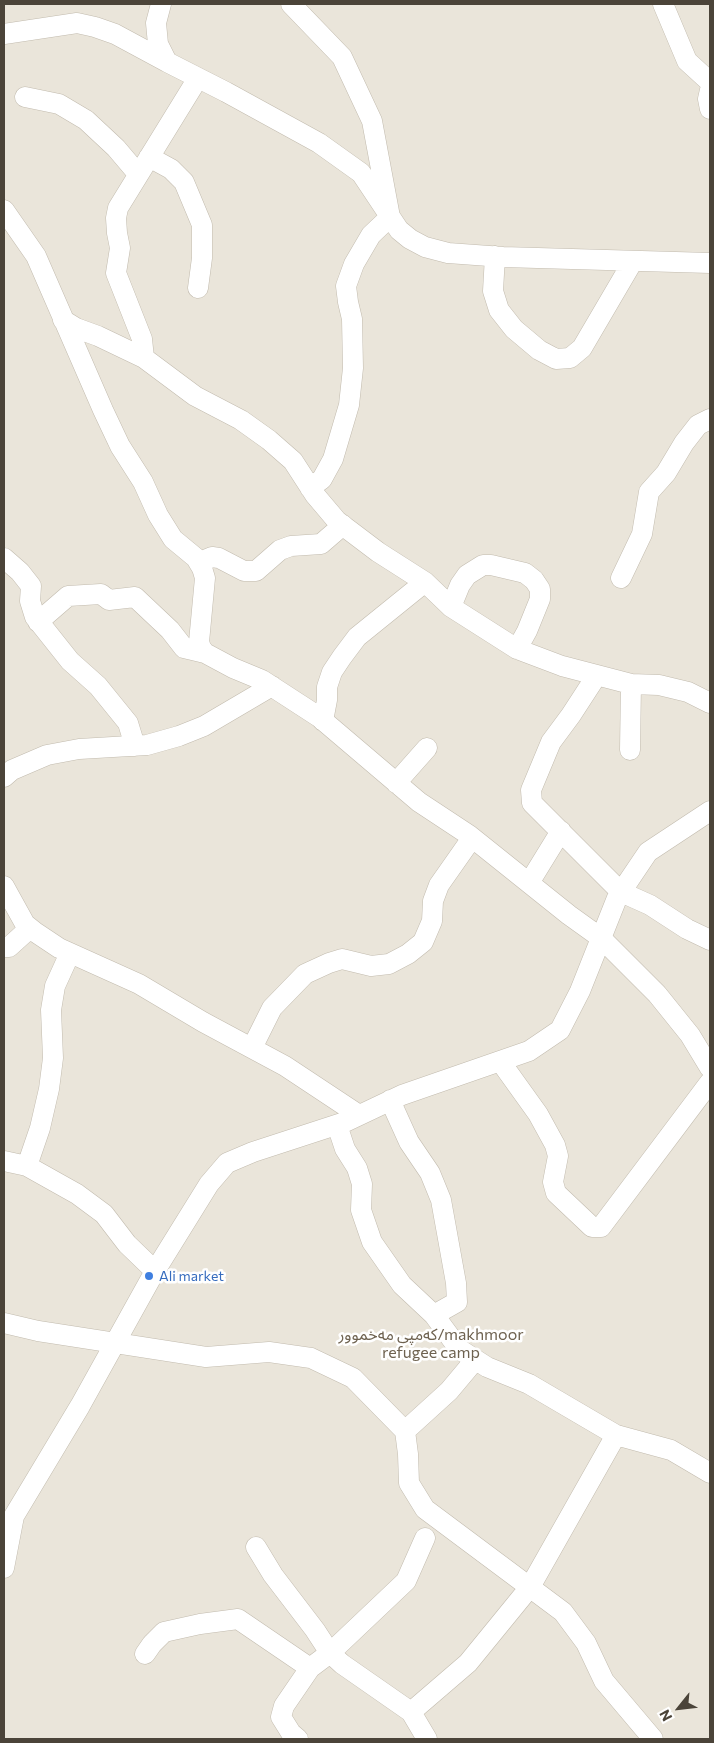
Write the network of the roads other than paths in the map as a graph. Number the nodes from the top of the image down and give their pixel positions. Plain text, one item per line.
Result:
1 (161, 4) edge
2 (291, 4) edge
3 (663, 4) edge
4 (4, 34) edge
5 (167, 62) junction
6 (198, 78) junction
7 (710, 82) edge
8 (710, 90) edge
9 (25, 97) dead end
10 (710, 109) edge
11 (149, 157) junction
12 (138, 174) junction
13 (4, 210) edge
14 (390, 217) junction
15 (495, 256) junction
16 (633, 261) junction
17 (710, 263) edge
18 (198, 288) dead end
19 (63, 320) junction
20 (144, 358) junction
21 (710, 418) edge
22 (310, 488) junction
23 (343, 526) junction
24 (4, 558) edge
25 (200, 562) junction
26 (621, 578) dead end
27 (425, 582) junction
28 (451, 607) junction
29 (38, 622) junction
30 (517, 649) junction
31 (205, 653) junction
32 (597, 675) junction
33 (631, 684) junction
34 (272, 686) junction
35 (710, 704) edge
36 (323, 721) junction
37 (135, 746) junction
38 (427, 748) dead end
39 (630, 750) dead end
40 (4, 777) edge
41 (396, 783) junction
42 (710, 811) edge
43 (562, 831) junction
44 (472, 838) junction
45 (528, 883) junction
46 (4, 886) edge
47 (621, 892) junction
48 (30, 928) junction
49 (601, 938) junction
50 (710, 940) edge
51 (4, 947) edge
52 (70, 953) junction
53 (252, 1048) junction
54 (500, 1061) junction
55 (710, 1068) edge
56 (710, 1082) edge
57 (390, 1100) junction
58 (359, 1115) junction
59 (337, 1124) junction
60 (4, 1161) edge
61 (27, 1166) junction
62 (155, 1271) junction
63 (434, 1315) junction
64 (4, 1323) edge
65 (115, 1342) junction
66 (475, 1360) junction
67 (404, 1431) junction
68 (616, 1435) junction
69 (710, 1473) edge
70 (9, 1512) edge
71 (425, 1538) dead end
72 (256, 1547) dead end
73 (4, 1568) edge
74 (530, 1587) junction
75 (330, 1653) junction
76 (145, 1654) dead end
77 (310, 1668) junction
78 (411, 1712) junction
79 (298, 1739) edge
80 (427, 1739) edge
81 (653, 1739) edge

1 - 5 street
2 - 14 street
3 - 7 street
4 - 5 street
5 - 6 street
6 - 11 street
6 - 14 street
8 - 10 street
9 - 12 street
11 - 12 street
11 - 18 street
12 - 20 street
13 - 19 street
14 - 15 street
14 - 22 street
15 - 16 street
15 - 16 street
16 - 17 street
19 - 20 street
19 - 25 street
20 - 22 street
21 - 26 street
22 - 23 street
23 - 25 street
23 - 27 street
24 - 29 street
25 - 31 street
27 - 28 street
27 - 36 street
28 - 30 street
28 - 30 street
29 - 31 street
29 - 37 street
30 - 32 street
31 - 34 street
32 - 33 street
32 - 43 street
33 - 35 street
33 - 39 street
34 - 36 street
34 - 37 street
36 - 41 street
37 - 40 street
38 - 41 street
41 - 44 street
42 - 47 street
43 - 45 street
43 - 47 street
44 - 45 street
44 - 53 street
45 - 49 street
46 - 48 street
47 - 49 street
47 - 50 street
48 - 51 street
48 - 52 street
49 - 54 street
49 - 55 street
52 - 53 street
52 - 61 street
53 - 58 street
54 - 56 street
54 - 57 street
57 - 58 street
57 - 63 street
58 - 59 street
59 - 62 street
59 - 63 street
60 - 61 street
61 - 62 street
62 - 65 street
63 - 66 street
64 - 65 street
65 - 67 street
65 - 70 street
66 - 67 street
66 - 68 street
67 - 74 street
68 - 69 street
68 - 74 street
70 - 73 street
71 - 75 street
72 - 75 street
74 - 78 street
74 - 81 street
75 - 77 street
75 - 78 street
76 - 77 street
77 - 79 street
78 - 80 street

